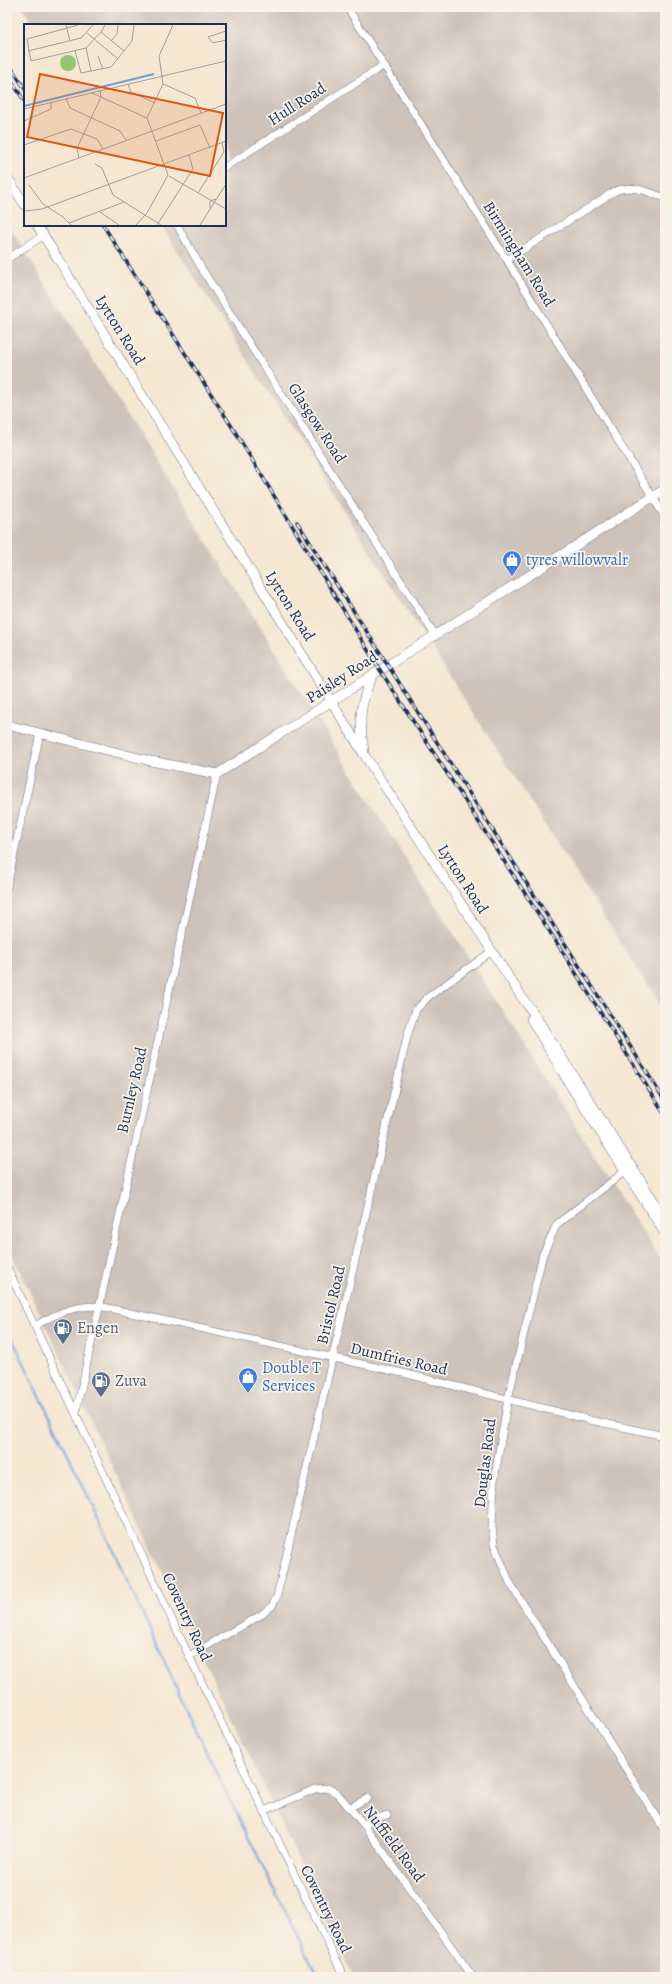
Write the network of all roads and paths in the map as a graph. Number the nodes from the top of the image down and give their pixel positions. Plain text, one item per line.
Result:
1 (347, 7) edge
2 (384, 65) junction
3 (226, 166) edge
4 (7, 177) edge
5 (665, 198) edge
6 (24, 203) edge
7 (38, 226) edge
8 (178, 226) edge
9 (44, 235) junction
10 (7, 259) edge
11 (507, 260) junction
12 (665, 489) edge
13 (652, 497) junction
14 (665, 517) edge
15 (435, 635) junction
16 (373, 673) junction
17 (332, 702) junction
18 (7, 725) edge
19 (40, 733) junction
20 (365, 756) junction
21 (217, 774) junction
22 (7, 886) edge
23 (492, 951) junction
24 (628, 1169) junction
25 (665, 1219) edge
26 (665, 1233) edge
27 (7, 1267) edge
28 (99, 1306) junction
29 (36, 1326) junction
30 (333, 1359) junction
31 (508, 1399) junction
32 (76, 1412) junction
33 (665, 1436) edge
34 (189, 1656) junction
35 (368, 1798) dead end
36 (349, 1808) junction
37 (264, 1811) junction
38 (387, 1815) dead end
39 (364, 1825) junction
40 (665, 1831) edge
41 (344, 1977) edge
42 (473, 1977) edge

1 - 2 street, Birmingham Road
2 - 3 street, Hull Road
2 - 11 street, Birmingham Road
4 - 6 main road
5 - 11 street
7 - 9 main road, Lytton Road
8 - 15 street, Glasgow Road
9 - 10 street
9 - 17 main road, Lytton Road
11 - 13 street, Birmingham Road
12 - 13 main road, Paisley Road
13 - 14 street, Birmingham Road
13 - 15 main road, Paisley Road
15 - 16 main road, Paisley Road
16 - 17 main road, Paisley Road
16 - 20 main road
17 - 20 main road, Lytton Road
17 - 21 main road, Paisley Road
18 - 19 main road
19 - 21 main road
19 - 22 street
20 - 23 main road, Lytton Road
21 - 28 street, Burnley Road
23 - 24 main road, Lytton Road
23 - 30 street, Bristol Road
24 - 25 main road, Lytton Road
24 - 26 main road, Lytton Road
24 - 31 street, Douglas Road
27 - 29 street, Coventry Road
28 - 29 street, Dumfries Road
28 - 30 street, Dumfries Road
28 - 32 street, Burnley Road
29 - 32 street, Coventry Road
30 - 31 street, Dumfries Road
30 - 34 street, Bristol Road
31 - 33 street, Dumfries Road
31 - 40 street, Douglas Road
32 - 34 street, Coventry Road
34 - 37 street, Coventry Road
35 - 36 street
36 - 37 street, Nuffield Road
36 - 39 street, Nuffield Road
37 - 41 street, Coventry Road
38 - 39 street
39 - 42 street, Nuffield Road

